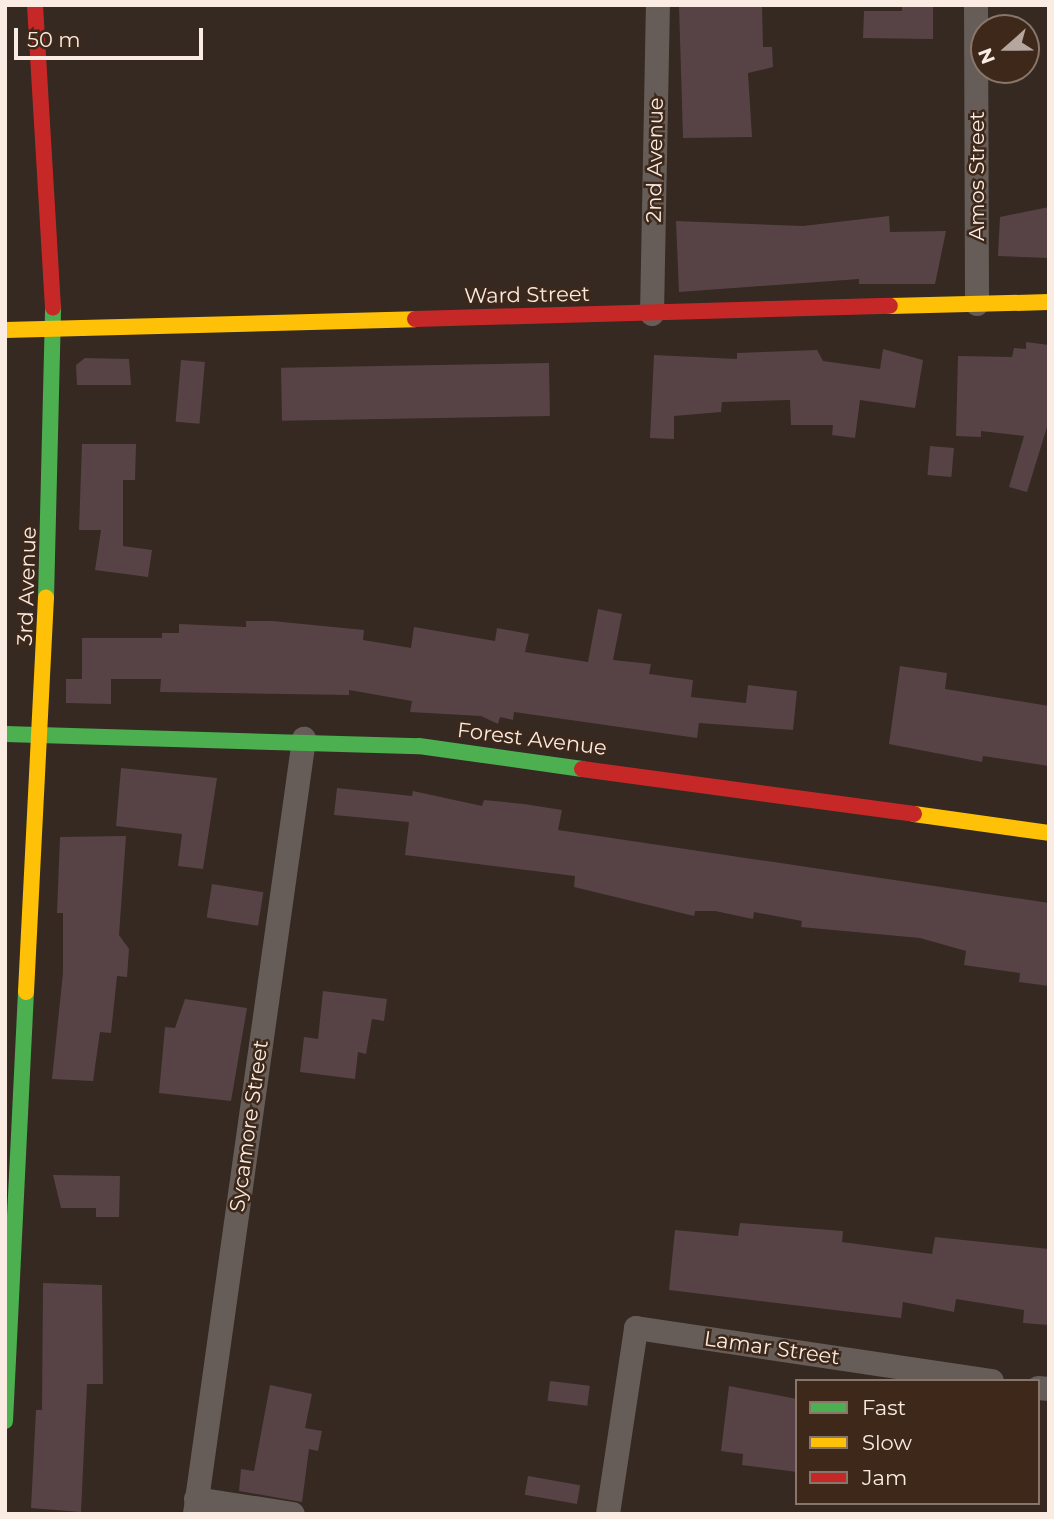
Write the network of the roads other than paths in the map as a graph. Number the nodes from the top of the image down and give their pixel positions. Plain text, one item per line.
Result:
1 (35, 5) edge
2 (658, 5) edge
3 (976, 5) edge
4 (1049, 302) edge
5 (977, 304) junction
6 (652, 314) junction
7 (54, 325) junction
8 (5, 330) edge
9 (5, 734) edge
10 (41, 734) junction
11 (304, 739) junction
12 (1049, 833) edge
13 (17, 1032) edge
14 (979, 1379) edge
15 (5, 1421) edge
16 (195, 1506) edge
17 (293, 1514) edge
18 (608, 1514) edge

1 - 7 street, 3rd Avenue
2 - 6 street, 2nd Avenue
3 - 5 street, Amos Street
4 - 5 street, Ward Street
5 - 6 street, Ward Street
6 - 7 street, Ward Street
7 - 8 street, Ward Street
7 - 10 street, 3rd Avenue
9 - 10 street, Forest Avenue
10 - 11 street, Forest Avenue
10 - 13 street, 3rd Avenue
11 - 12 street, Forest Avenue
11 - 16 street, Sycamore Street
13 - 15 street, 3rd Avenue
14 - 18 street, Lamar Street
16 - 17 street

